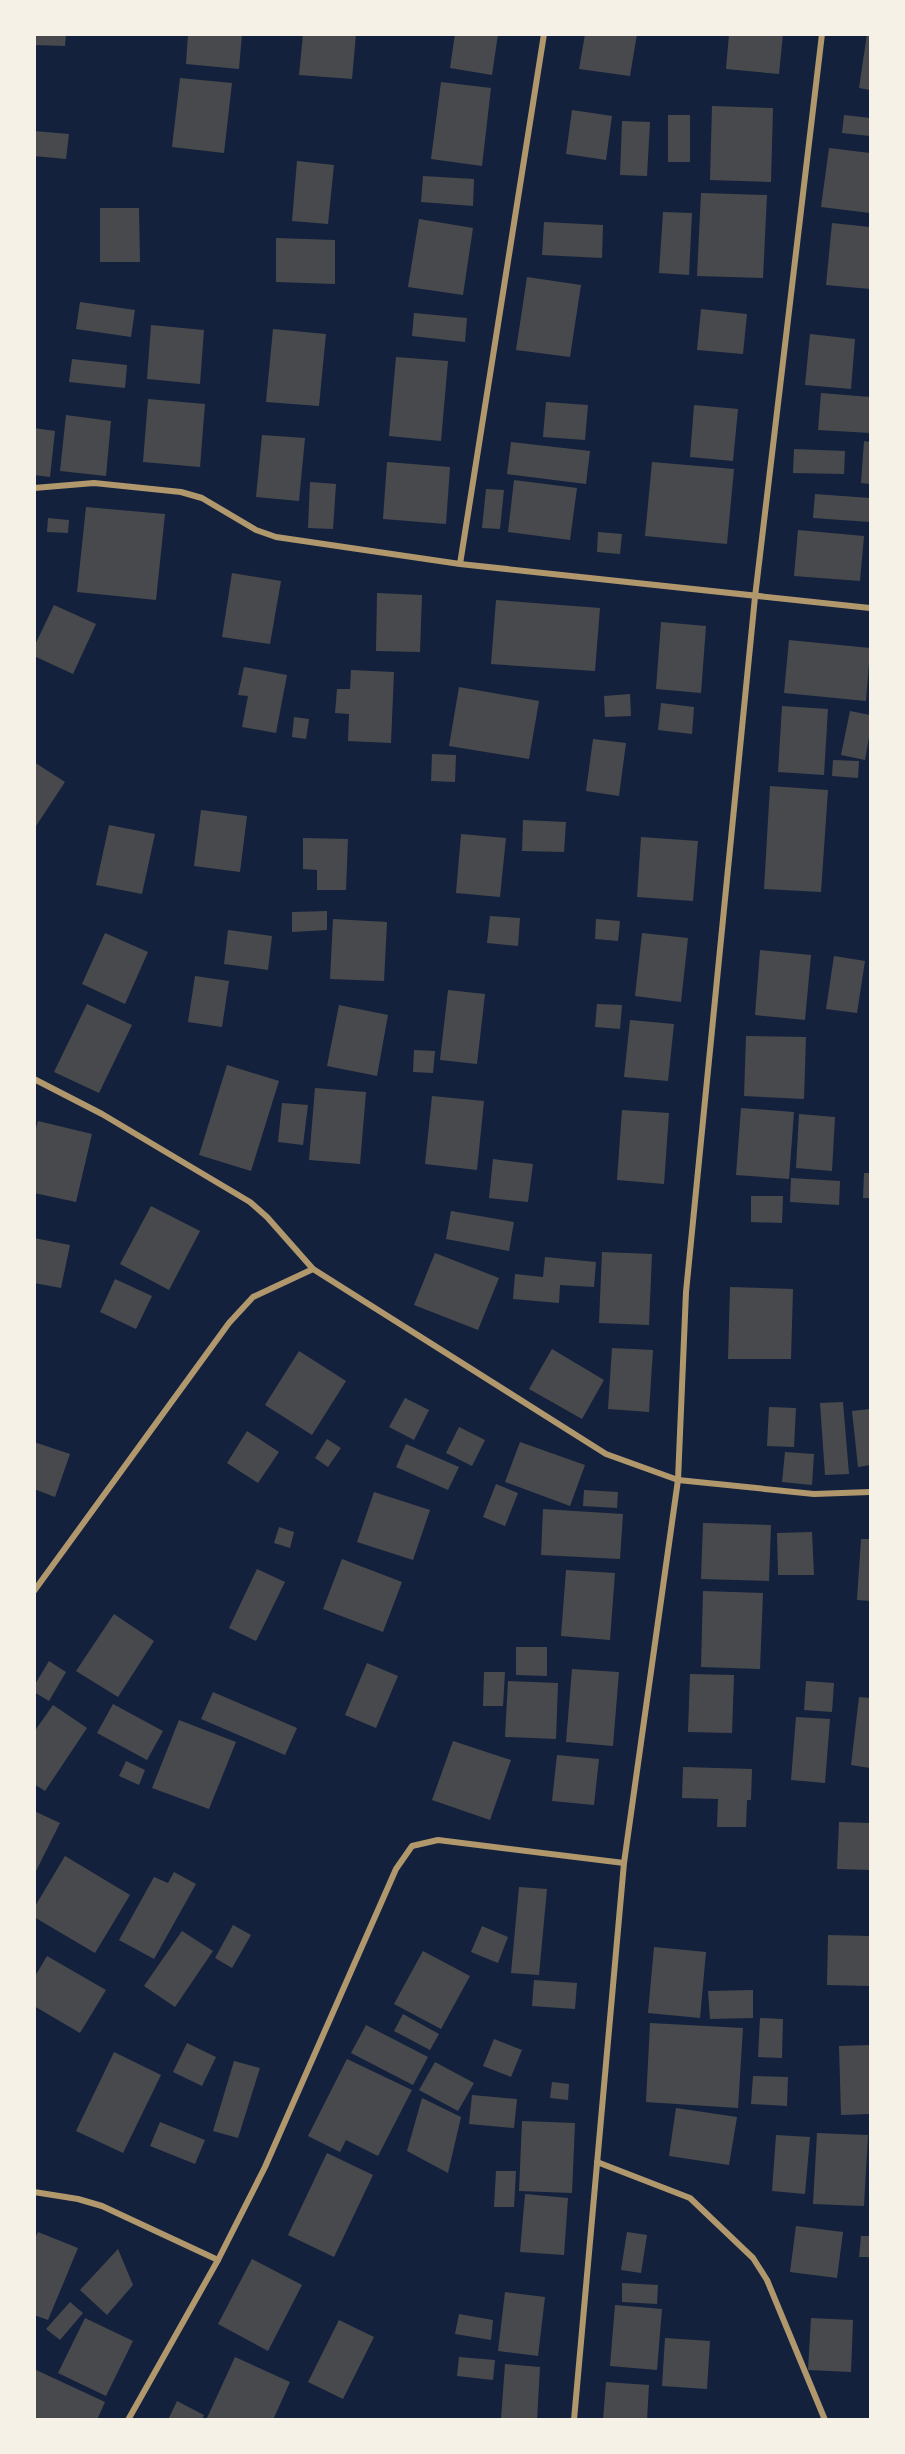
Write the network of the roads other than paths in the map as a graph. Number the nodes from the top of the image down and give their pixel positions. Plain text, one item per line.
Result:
1 (544, 34) edge
2 (822, 34) edge
3 (34, 488) edge
4 (460, 564) junction
5 (755, 597) junction
6 (870, 608) edge
7 (34, 1079) edge
8 (313, 1269) junction
9 (678, 1480) junction
10 (870, 1492) edge
11 (34, 1591) edge
12 (624, 1863) junction
13 (597, 2162) junction
14 (34, 2192) edge
15 (218, 2260) junction
16 (128, 2420) edge
17 (574, 2420) edge
18 (825, 2420) edge

1 - 4 street
2 - 5 street
3 - 4 street
4 - 5 street
5 - 6 street
5 - 9 street
7 - 8 street
8 - 9 street
8 - 11 street
9 - 10 street
9 - 12 street
12 - 13 street
12 - 15 street
13 - 17 street
13 - 18 street
14 - 15 street
15 - 16 street

